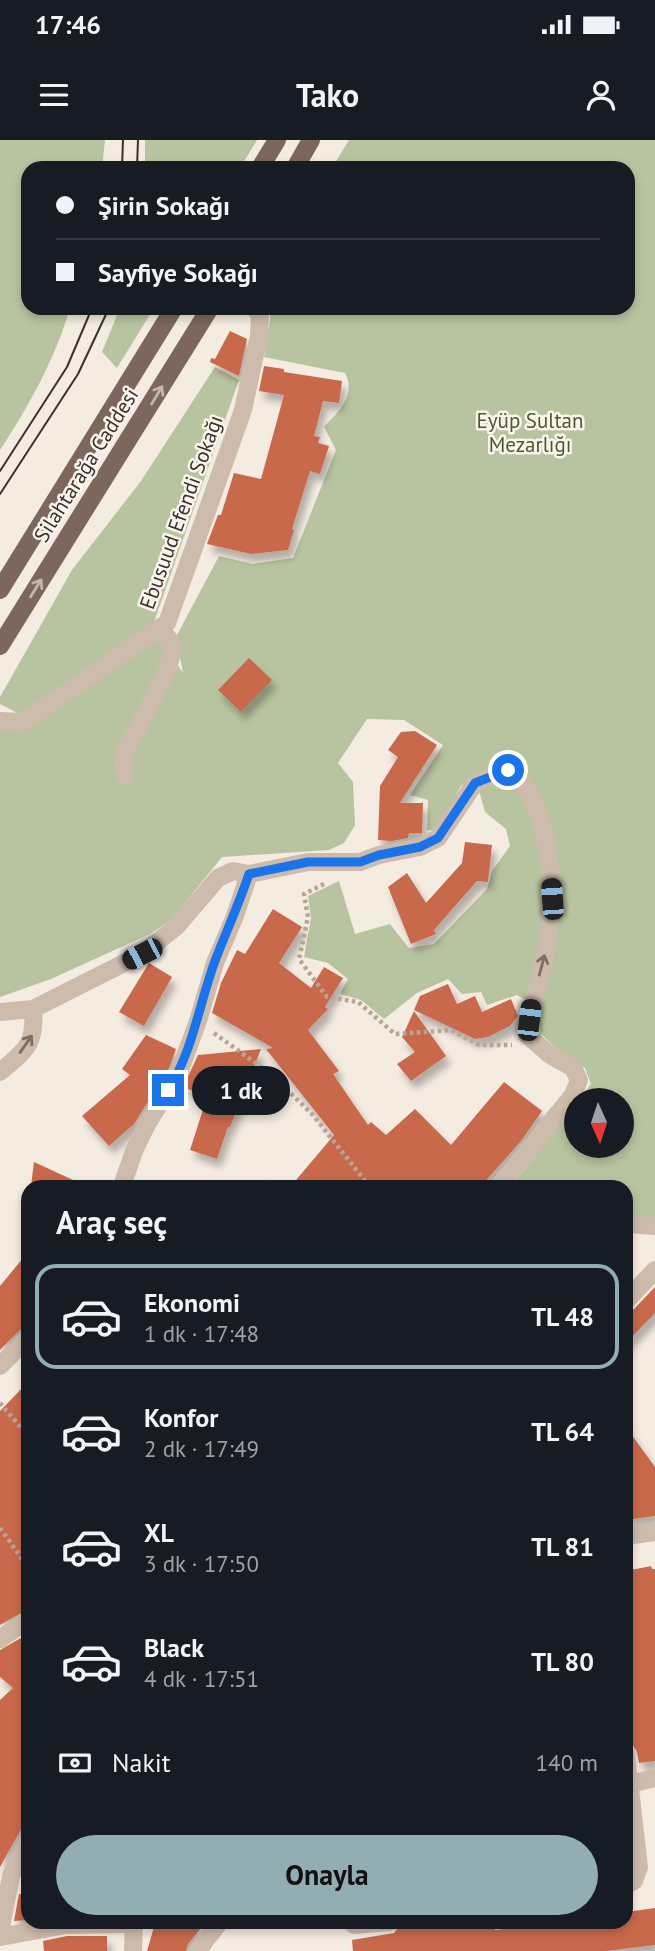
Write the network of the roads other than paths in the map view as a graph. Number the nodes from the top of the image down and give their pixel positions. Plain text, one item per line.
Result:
1 (277, 140) edge
2 (312, 140) edge
3 (264, 161) edge
4 (299, 161) edge
5 (170, 315) edge
6 (206, 315) edge
7 (260, 315) edge
8 (0, 590) edge
9 (156, 631) junction
10 (0, 646) edge
11 (0, 721) edge
12 (125, 775) dead end
13 (249, 874) junction
14 (33, 1009) junction
15 (0, 1012) edge
16 (0, 1072) edge
17 (124, 1180) edge
18 (504, 1180) edge
19 (633, 1224) edge
20 (655, 1226) edge
21 (655, 1270) edge
22 (633, 1294) edge
23 (21, 1345) edge
24 (0, 1366) edge
25 (655, 1532) edge
26 (633, 1535) edge
27 (21, 1625) edge
28 (0, 1639) edge
29 (655, 1779) edge
30 (633, 1783) edge
31 (633, 1822) edge
32 (21, 1855) edge
33 (633, 1882) edge
34 (37, 1929) edge
35 (133, 1929) edge
36 (214, 1929) edge
37 (0, 1934) edge
38 (133, 1951) edge
39 (197, 1951) edge

1 - 3 main road
2 - 4 main road
5 - 8 main road, Silahtarağa Caddesi
10 -> 6 main road, Silahtarağa Caddesi
7 - 9 street, Ebusuud Efendi Sokağı
9 - 11 street, Ebusuud Efendi Sokağı
9 - 12 street
13 - 14 street
13 - 17 street
18 -> 13 street
14 - 15 street
16 -> 14 street
19 - 20 street
21 - 22 street
23 - 24 street
25 - 26 street
27 - 28 street
29 - 30 street
31 - 33 street
32 - 37 street
34 - 37 street
35 - 38 street
36 - 39 street

